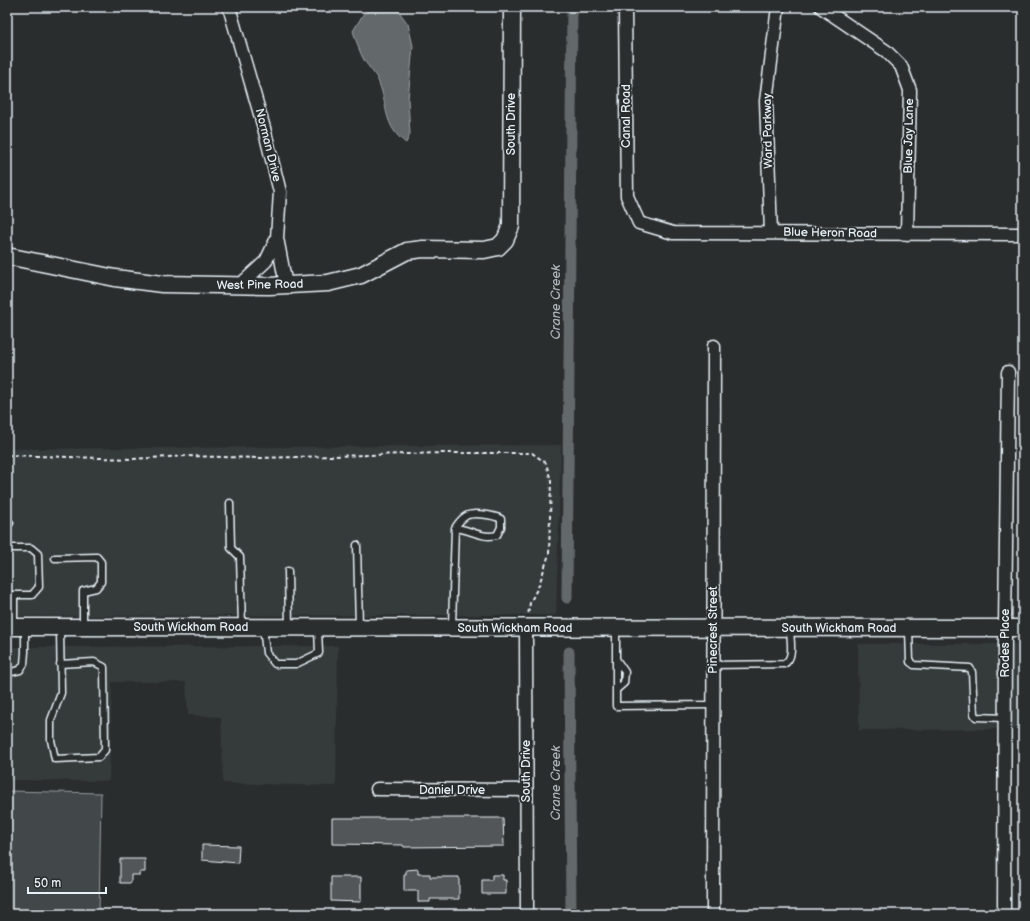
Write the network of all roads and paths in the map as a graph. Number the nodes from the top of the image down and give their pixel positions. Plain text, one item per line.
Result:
1 (229, 7) edge
2 (512, 7) edge
3 (626, 7) edge
4 (778, 7) edge
5 (821, 7) edge
6 (639, 223) joint
7 (771, 232) junction
8 (907, 234) junction
9 (1023, 234) edge
10 (277, 238) junction
11 (504, 240) joint
12 (7, 256) edge
13 (286, 285) junction
14 (239, 286) junction
15 (714, 346) dead end
16 (1008, 372) dead end
17 (7, 455) edge
18 (230, 502) dead end
19 (454, 528) junction
20 (357, 544) dead end
21 (7, 548) edge
22 (55, 558) dead end
23 (288, 571) dead end
24 (7, 595) edge
25 (14, 595) junction
26 (15, 627) edge
27 (60, 627) junction
28 (83, 627) junction
29 (242, 627) junction
30 (263, 628) junction
31 (289, 628) junction
32 (318, 628) junction
33 (359, 628) junction
34 (452, 628) junction
35 (526, 628) junction
36 (616, 628) junction
37 (713, 628) junction
38 (790, 628) junction
39 (909, 628) junction
40 (1005, 628) junction
41 (1023, 628) edge
42 (616, 658) junction
43 (60, 664) junction
44 (713, 665) junction
45 (7, 673) edge
46 (616, 690) junction
47 (713, 705) junction
48 (1005, 718) junction
49 (377, 789) dead end
50 (526, 790) junction
51 (527, 914) edge
52 (713, 914) edge
53 (1004, 914) edge

1 - 10 street, Norman Drive
2 - 11 main road, South Drive
3 - 6 street, Canal Road
4 - 7 street, Ward Parkway
5 - 8 street, Blue Jay Lane
6 - 7 street, Blue Heron Road
7 - 8 street, Blue Heron Road
8 - 9 street, Blue Heron Road
10 - 13 street, Norman Drive
10 - 14 street
11 - 13 main road, West Pine Road
12 - 14 main road, West Pine Road
13 - 14 main road, West Pine Road
15 - 37 street, Pinecrest Street
16 - 40 street, Rodes Place
17 - 35 path
18 - 29 lane
19 - 19 lane
19 - 34 lane
20 - 33 lane
21 - 25 lane
22 - 28 lane
23 - 31 lane
24 - 25 lane
25 - 26 lane
26 - 27 main road, South Wickham Road
26 - 45 lane
27 - 28 main road, South Wickham Road
27 - 43 lane
28 - 29 main road, South Wickham Road
29 - 30 main road, South Wickham Road
30 - 31 main road, South Wickham Road
30 - 32 lane
31 - 32 main road, South Wickham Road
32 - 33 main road, South Wickham Road
33 - 34 main road, South Wickham Road
34 - 35 main road, South Wickham Road
35 - 36 main road, South Wickham Road
35 - 50 street, South Drive
36 - 37 main road, South Wickham Road
36 - 42 lane
37 - 38 main road, South Wickham Road
37 - 44 street, Pinecrest Street
38 - 39 main road, South Wickham Road
38 - 44 lane
39 - 40 main road, South Wickham Road
39 - 48 lane
40 - 41 main road, South Wickham Road
40 - 48 street, Rodes Place
42 - 46 lane
42 - 46 lane
43 - 43 lane
44 - 47 street, Pinecrest Street
46 - 47 lane
47 - 52 street, Pinecrest Street
48 - 53 street, Rodes Place
49 - 50 street, Daniel Drive
50 - 51 street, South Drive

